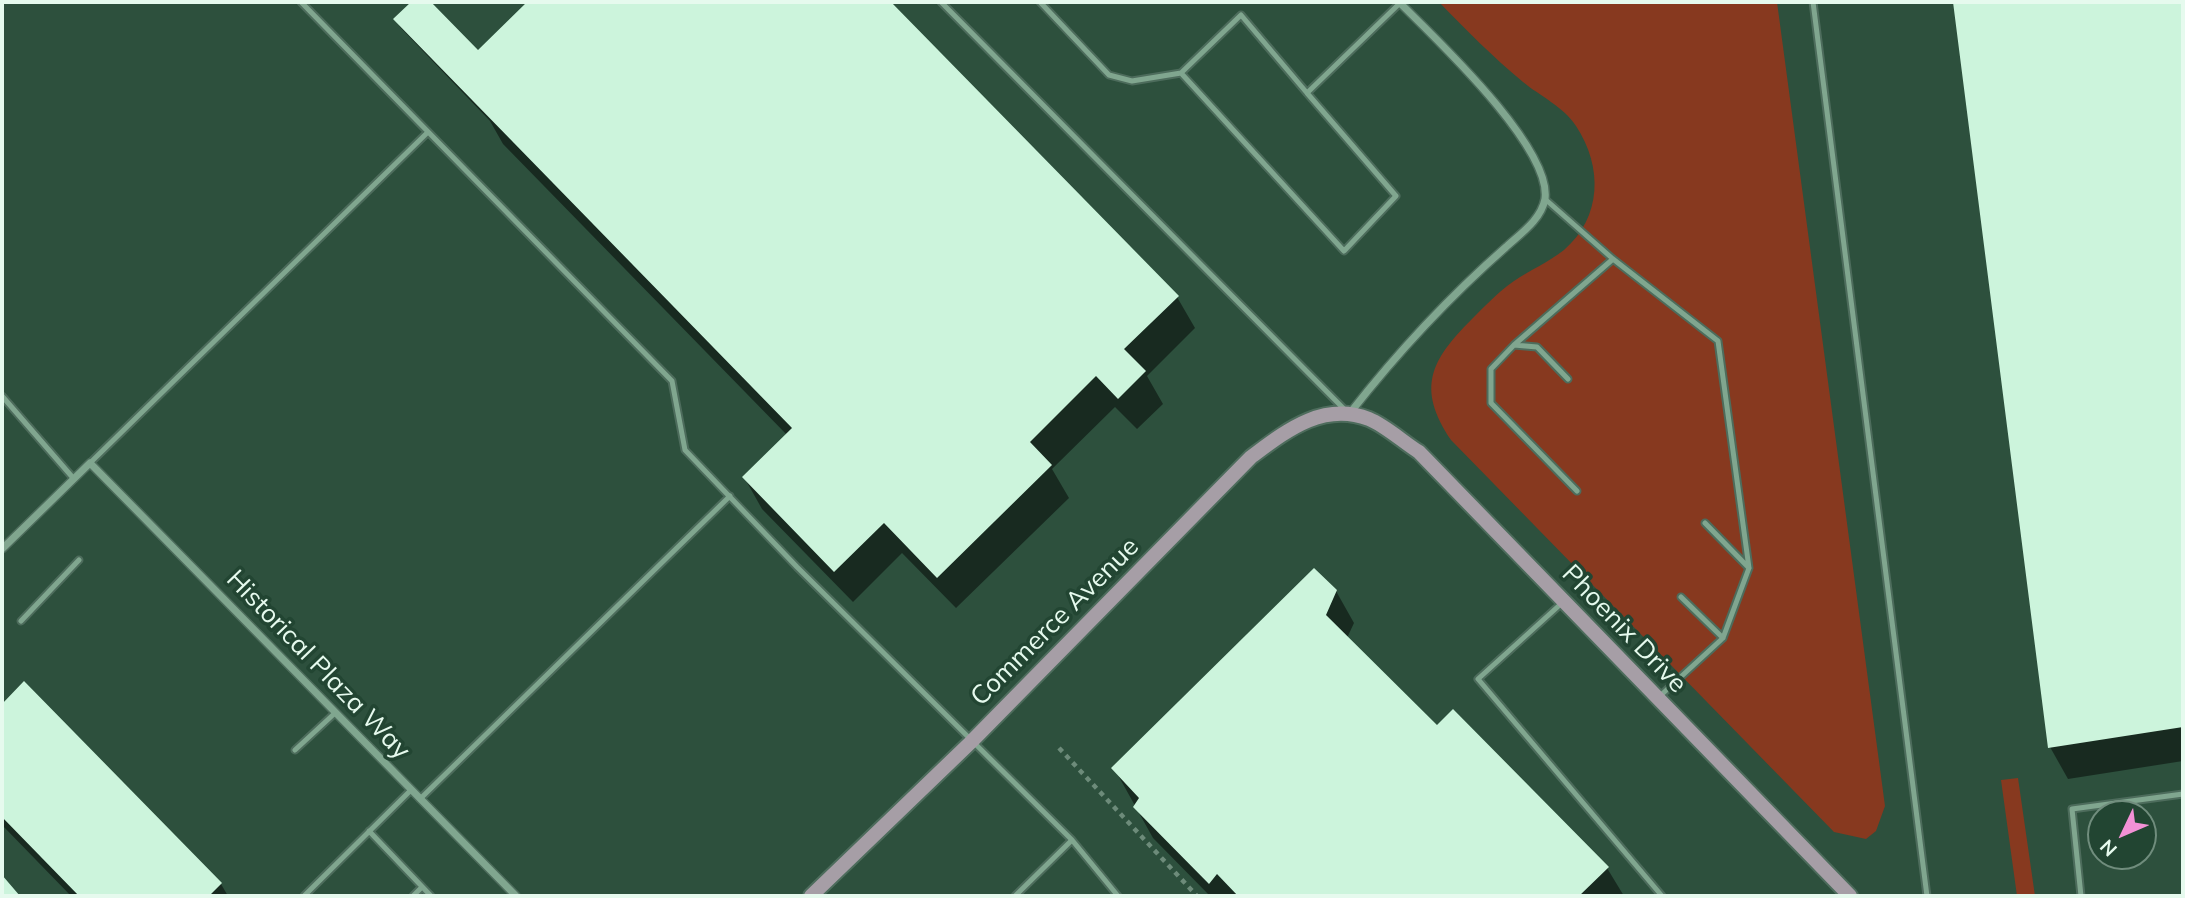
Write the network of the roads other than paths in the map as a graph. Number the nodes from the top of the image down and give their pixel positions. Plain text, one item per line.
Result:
1 (301, 2) edge
2 (941, 2) edge
3 (1040, 2) edge
4 (1399, 2) edge
5 (1813, 2) edge
6 (1181, 73) junction
7 (1307, 93) junction
8 (428, 132) junction
9 (1545, 198) junction
10 (1613, 259) junction
11 (1514, 345) junction
12 (1568, 379) dead end
13 (2, 396) edge
14 (1349, 414) junction
15 (90, 463) junction
16 (74, 479) junction
17 (1577, 491) dead end
18 (730, 496) junction
19 (1705, 523) dead end
20 (2, 548) edge
21 (79, 560) dead end
22 (1749, 568) junction
23 (1681, 597) dead end
24 (1563, 602) junction
25 (21, 621) dead end
26 (1723, 638) junction
27 (1658, 699) junction
28 (335, 713) junction
29 (971, 742) junction
30 (295, 750) dead end
31 (411, 790) junction
32 (2183, 794) edge
33 (420, 799) junction
34 (369, 831) junction
35 (1072, 840) junction
36 (422, 887) junction
37 (304, 896) edge
38 (412, 896) edge
39 (431, 896) edge
40 (516, 896) edge
41 (811, 896) edge
42 (1015, 896) edge
43 (1118, 896) edge
44 (1662, 896) edge
45 (1850, 896) edge
46 (1927, 896) edge
47 (2081, 896) edge

1 - 8 lane
2 - 14 lane
3 - 6 lane
4 - 7 lane
4 - 9 street
5 - 46 lane
6 - 7 lane
6 - 7 lane
8 - 15 lane
8 - 18 lane
9 - 10 lane
9 - 14 street
10 - 11 lane
10 - 22 lane
11 - 12 lane
11 - 17 lane
13 - 16 lane
14 - 24 street, Phoenix Drive
14 - 29 street, Commerce Avenue
15 - 16 street
15 - 28 street, Historical Plaza Way
16 - 20 street
18 - 29 lane
18 - 33 lane
19 - 22 lane
21 - 25 lane
22 - 26 lane
23 - 26 lane
24 - 27 street, Phoenix Drive
24 - 44 lane
26 - 27 lane
27 - 45 street, Phoenix Drive
28 - 30 lane
28 - 31 street, Historical Plaza Way
29 - 35 lane
29 - 41 street, Commerce Avenue
31 - 33 street, Historical Plaza Way
31 - 34 lane
32 - 47 lane
33 - 40 street, Historical Plaza Way
34 - 36 lane
34 - 37 lane
35 - 42 lane
35 - 43 lane
36 - 38 lane
36 - 39 lane

